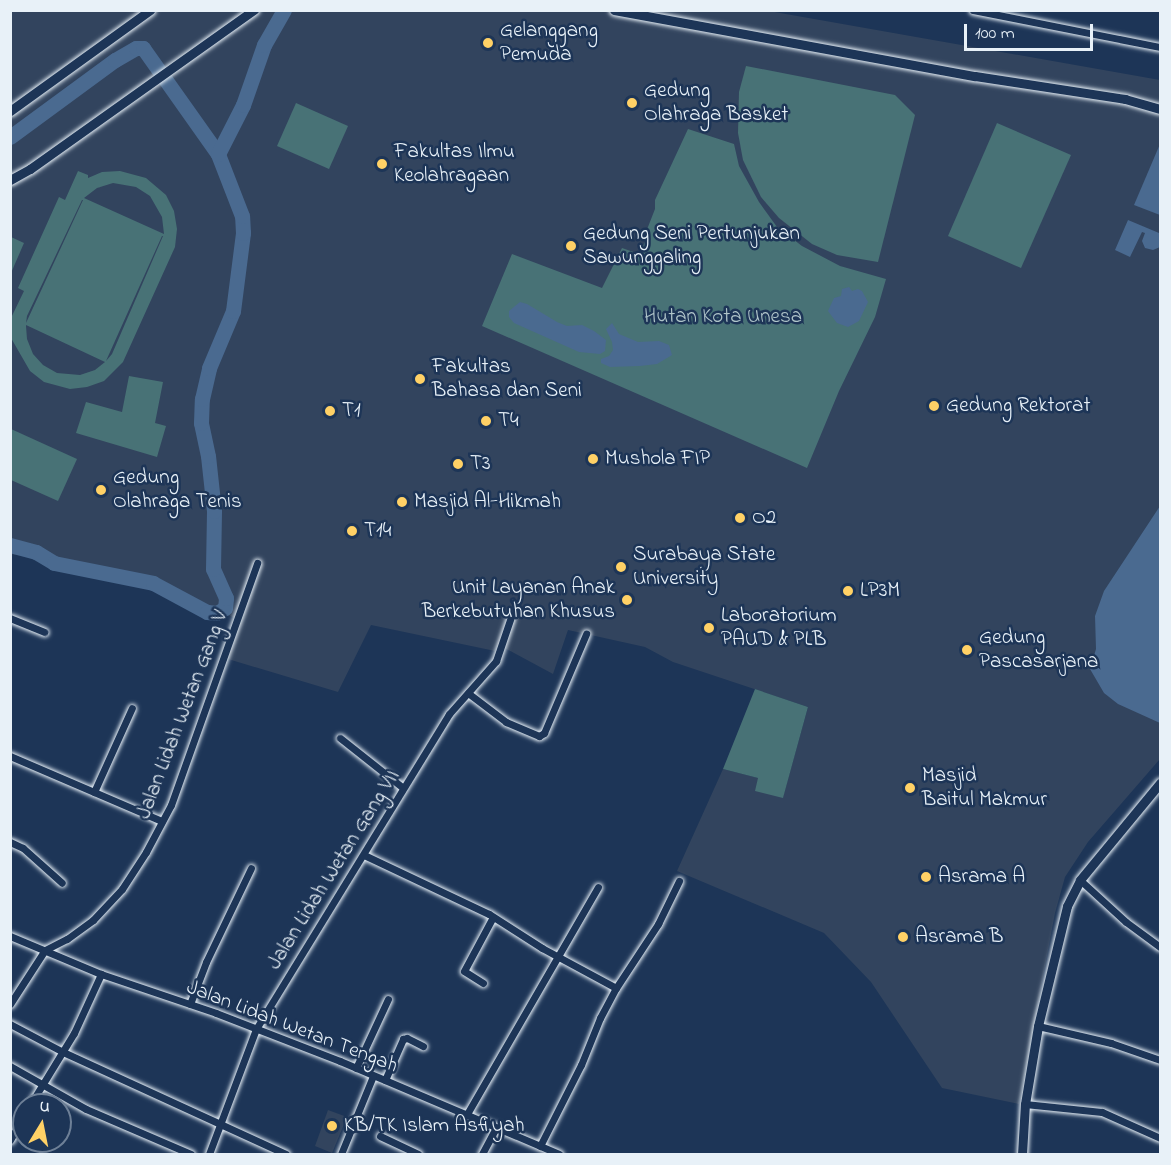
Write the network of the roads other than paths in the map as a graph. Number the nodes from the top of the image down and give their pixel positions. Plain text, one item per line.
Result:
1 (150, 10) edge
2 (254, 10) edge
3 (614, 10) edge
4 (973, 10) edge
5 (1161, 47) edge
6 (1161, 109) edge
7 (10, 111) edge
8 (10, 180) edge
9 (257, 563) dead end
10 (511, 617) dead end
11 (10, 618) edge
12 (44, 632) dead end
13 (586, 634) dead end
14 (468, 693) junction
15 (132, 708) dead end
16 (340, 738) dead end
17 (10, 756) edge
18 (1161, 783) edge
19 (403, 788) junction
20 (94, 792) junction
21 (162, 821) junction
22 (10, 842) edge
23 (364, 855) junction
24 (251, 868) dead end
25 (1080, 880) junction
26 (679, 881) dead end
27 (62, 883) dead end
28 (598, 887) dead end
29 (493, 917) junction
30 (10, 936) edge
31 (1161, 947) edge
32 (45, 950) junction
33 (557, 956) junction
34 (100, 974) junction
35 (483, 983) dead end
36 (616, 988) junction
37 (388, 999) dead end
38 (10, 1004) edge
39 (190, 1004) junction
40 (10, 1024) edge
41 (1038, 1026) junction
42 (256, 1029) junction
43 (423, 1046) dead end
44 (63, 1052) junction
45 (1161, 1060) edge
46 (10, 1066) edge
47 (356, 1068) junction
48 (373, 1076) junction
49 (385, 1080) junction
50 (42, 1085) junction
51 (37, 1093) edge
52 (1025, 1104) junction
53 (467, 1114) junction
54 (220, 1123) junction
55 (496, 1128) junction
56 (380, 1136) dead end
57 (1161, 1138) edge
58 (540, 1146) junction
59 (191, 1155) edge
60 (209, 1155) edge
61 (286, 1155) edge
62 (341, 1155) edge
63 (418, 1155) edge
64 (482, 1155) edge
65 (560, 1155) edge
66 (1022, 1155) edge

1 - 7 main road
2 - 8 main road
3 - 6 main road
4 - 5 street
9 - 21 street, Jalan Lidah Wetan Gang V
10 - 14 street, Jalan Lidah Wetan Gang VII
11 - 12 street
13 - 14 street
14 - 19 street, Jalan Lidah Wetan Gang VII
15 - 20 street
16 - 19 street
17 - 20 street
18 - 25 main road
19 - 23 street, Jalan Lidah Wetan Gang VII
20 - 21 street
21 - 32 street, Jalan Lidah Wetan Gang V
22 - 27 street
23 - 29 street
23 - 42 street, Jalan Lidah Wetan Gang VII
24 - 39 street
25 - 31 street
25 - 41 main road
26 - 36 street
28 - 33 street
29 - 33 street
29 - 35 street
30 - 32 street, Jalan Lidah Wetan Tengah
32 - 34 street, Jalan Lidah Wetan Tengah
32 - 38 street, Jalan Lidah Wetan Gang V
33 - 36 street
33 - 53 street
34 - 39 street, Jalan Lidah Wetan Tengah
34 - 44 street
36 - 58 street
37 - 47 street
39 - 42 street, Jalan Lidah Wetan Tengah
40 - 44 street
41 - 45 street
41 - 52 main road
42 - 47 street, Jalan Lidah Wetan Tengah
42 - 54 street, Jalan Lidah Wetan Gang VII
43 - 49 street
44 - 50 street
44 - 54 street
46 - 50 street
47 - 48 street, Jalan Lidah Wetan Tengah
48 - 49 street, Jalan Lidah Wetan Tengah
48 - 62 street
49 - 53 street, Jalan Lidah Wetan Tengah
50 - 51 street
50 - 59 street
52 - 57 street
52 - 66 main road
53 - 55 street, Jalan Lidah Wetan Tengah
54 - 60 street, Jalan Lidah Wetan Gang VII
54 - 61 street
55 - 58 street, Jalan Lidah Wetan Tengah
55 - 64 street
56 - 63 street
58 - 65 street, Jalan Lidah Wetan Tengah

